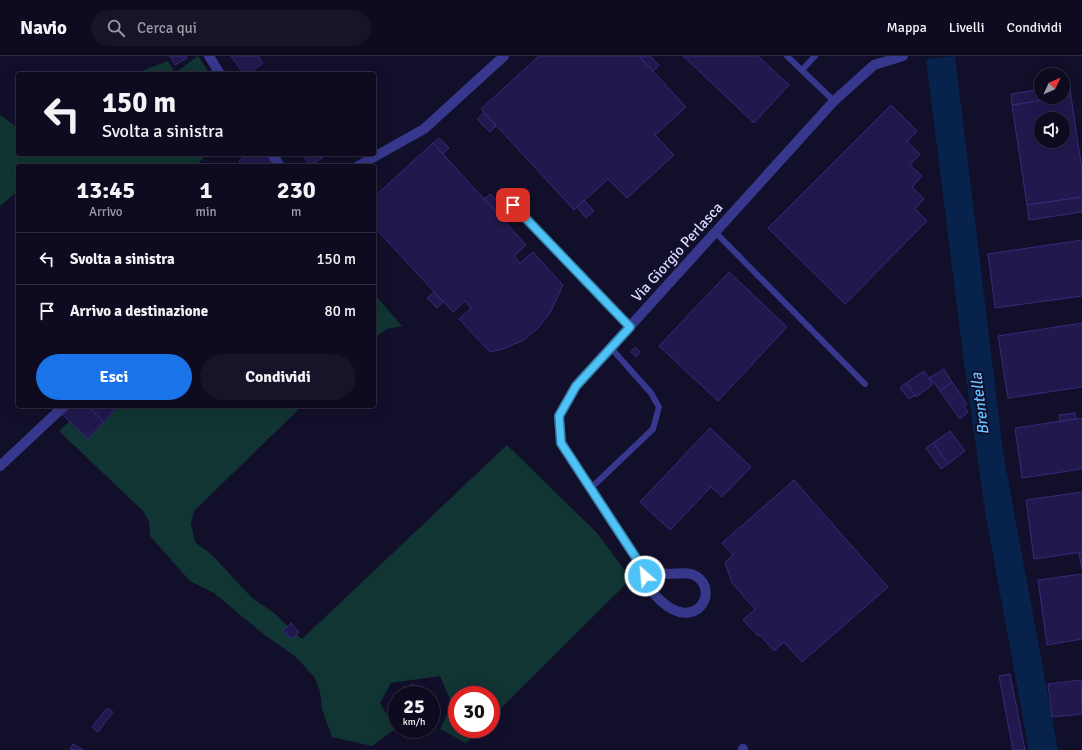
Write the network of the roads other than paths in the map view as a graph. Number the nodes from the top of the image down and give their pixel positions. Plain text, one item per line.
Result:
1 (208, 56) edge
2 (504, 56) edge
3 (787, 56) edge
4 (815, 56) edge
5 (903, 56) edge
6 (802, 70) junction
7 (219, 72) edge
8 (834, 101) junction
9 (376, 156) edge
10 (376, 156) edge
11 (362, 164) edge
12 (513, 205) dead end
13 (716, 232) junction
14 (630, 327) junction
15 (611, 348) junction
16 (865, 384) dead end
17 (62, 408) edge
18 (0, 466) edge
19 (591, 488) junction
20 (640, 564) junction

1 - 7 street
2 - 10 street
3 - 6 lane
4 - 6 lane
5 - 8 street, Via Giorgio Perlasca
6 - 8 lane
8 - 13 street, Via Giorgio Perlasca
9 - 11 street
12 - 14 lane
13 - 14 street, Via Giorgio Perlasca
13 - 16 lane
14 - 15 street, Via Giorgio Perlasca
15 - 19 street, Via Giorgio Perlasca
15 - 19 lane
17 - 18 street
19 - 20 street, Via Giorgio Perlasca
20 - 20 street, Via Giorgio Perlasca

